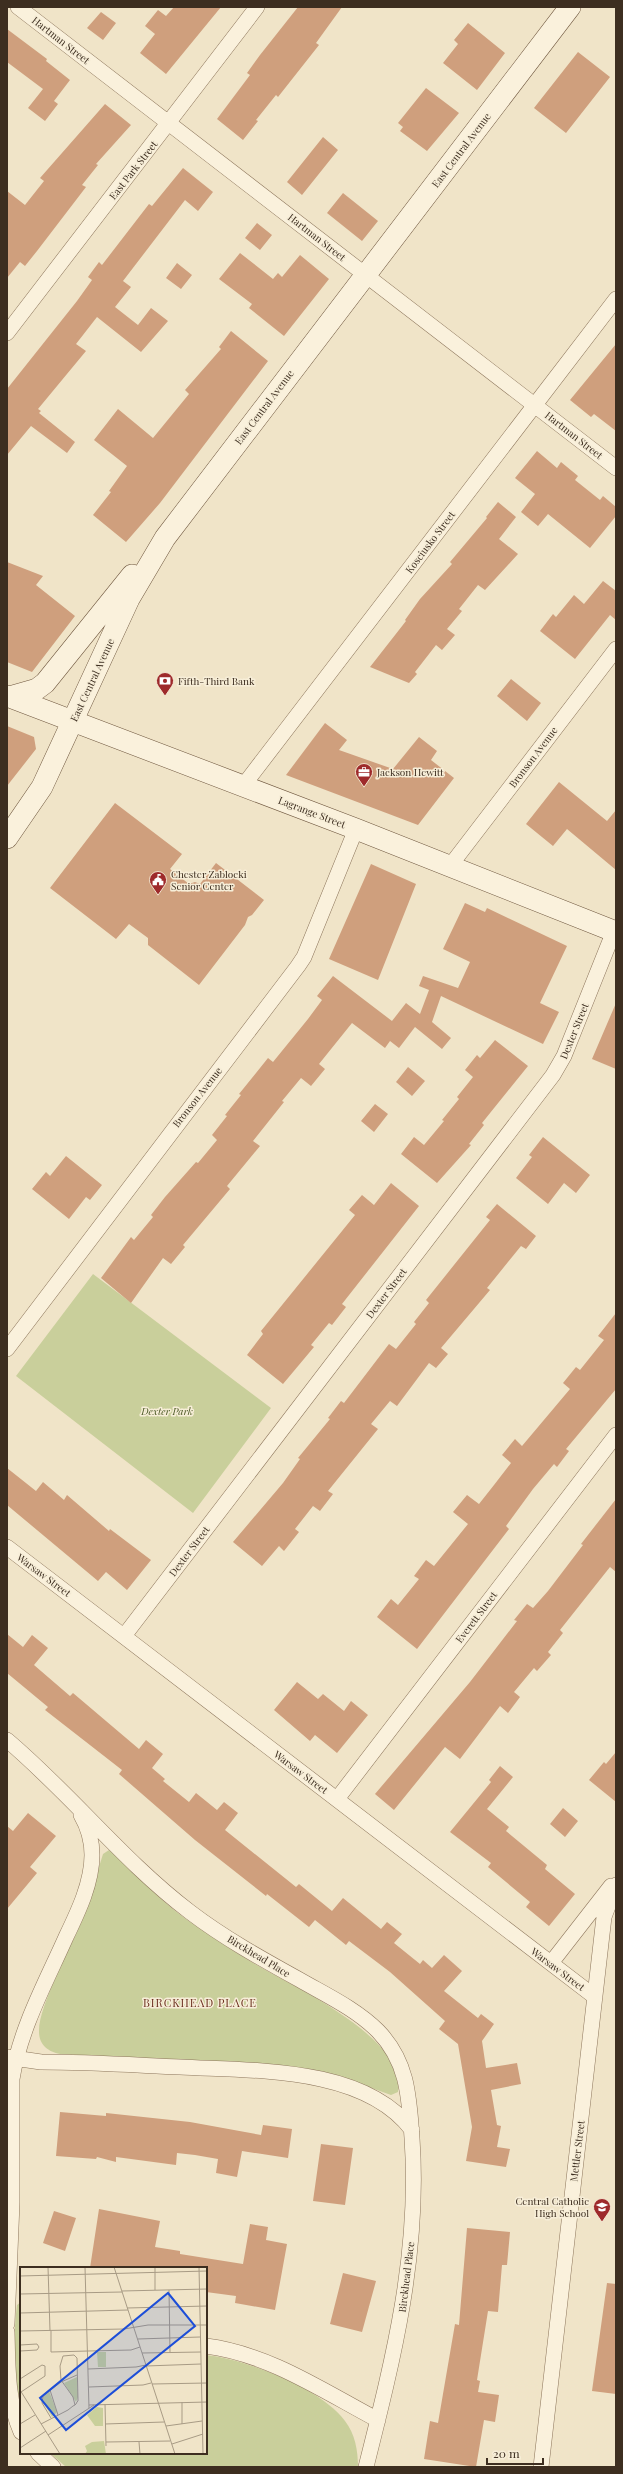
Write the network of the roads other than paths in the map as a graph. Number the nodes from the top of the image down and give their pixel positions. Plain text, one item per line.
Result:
1 (18, 7) edge
2 (257, 7) edge
3 (570, 7) edge
4 (169, 123) junction
5 (366, 275) junction
6 (616, 299) edge
7 (7, 332) edge
8 (535, 405) junction
9 (616, 468) edge
10 (184, 512) junction
11 (616, 648) edge
12 (8, 697) edge
13 (73, 721) junction
14 (243, 786) junction
15 (356, 829) junction
16 (7, 838) edge
17 (450, 866) junction
18 (615, 931) edge
19 (7, 1348) edge
20 (616, 1435) edge
21 (7, 1547) edge
22 (124, 1636) junction
23 (7, 1740) edge
24 (69, 1797) junction
25 (337, 1799) junction
26 (616, 1879) edge
27 (616, 1885) edge
28 (551, 1964) junction
29 (595, 1997) junction
30 (11, 2058) edge
31 (412, 2130) junction
32 (10, 2260) junction
33 (20, 2285) edge
34 (7, 2324) edge
35 (7, 2332) edge
36 (207, 2346) edge
37 (378, 2420) junction
38 (20, 2430) edge
39 (39, 2454) edge
40 (53, 2467) edge
41 (366, 2467) edge
42 (541, 2467) edge

1 - 4 street, Hartman Street
2 - 4 street, East Park Street
3 - 5 street, East Central Avenue
4 - 5 street, Hartman Street
4 - 7 street, East Park Street
5 - 8 street, Hartman Street
5 - 10 street, East Central Avenue
6 - 8 street, Kosciusko Street
8 - 9 street, Hartman Street
8 - 14 street, Kosciusko Street
10 - 12 street
10 - 13 street, East Central Avenue
11 - 17 street, Bronson Avenue
12 - 13 street, Lagrange Street
13 - 14 street, Lagrange Street
13 - 16 street, East Central Avenue
14 - 15 street, Lagrange Street
15 - 17 street, Lagrange Street
15 - 19 street, Bronson Avenue
17 - 18 street, Lagrange Street
18 - 22 street, Dexter Street
20 - 25 street, Everett Street
21 - 22 street, Warsaw Street
22 - 25 street, Warsaw Street
23 - 24 street, Birckhead Place
24 - 30 street, Birckhead Place
24 - 31 street, Birckhead Place
25 - 28 street, Warsaw Street
26 - 28 street
27 - 29 street, Mettler Street
28 - 29 street, Warsaw Street
29 - 42 street, Mettler Street
30 - 31 street
30 - 32 street, Birckhead Place
31 - 37 street, Birckhead Place
32 - 33 street, Birckhead Place
32 - 34 street, Birckhead Place
35 - 38 street
36 - 37 street
37 - 41 street, Birckhead Place
39 - 40 street

